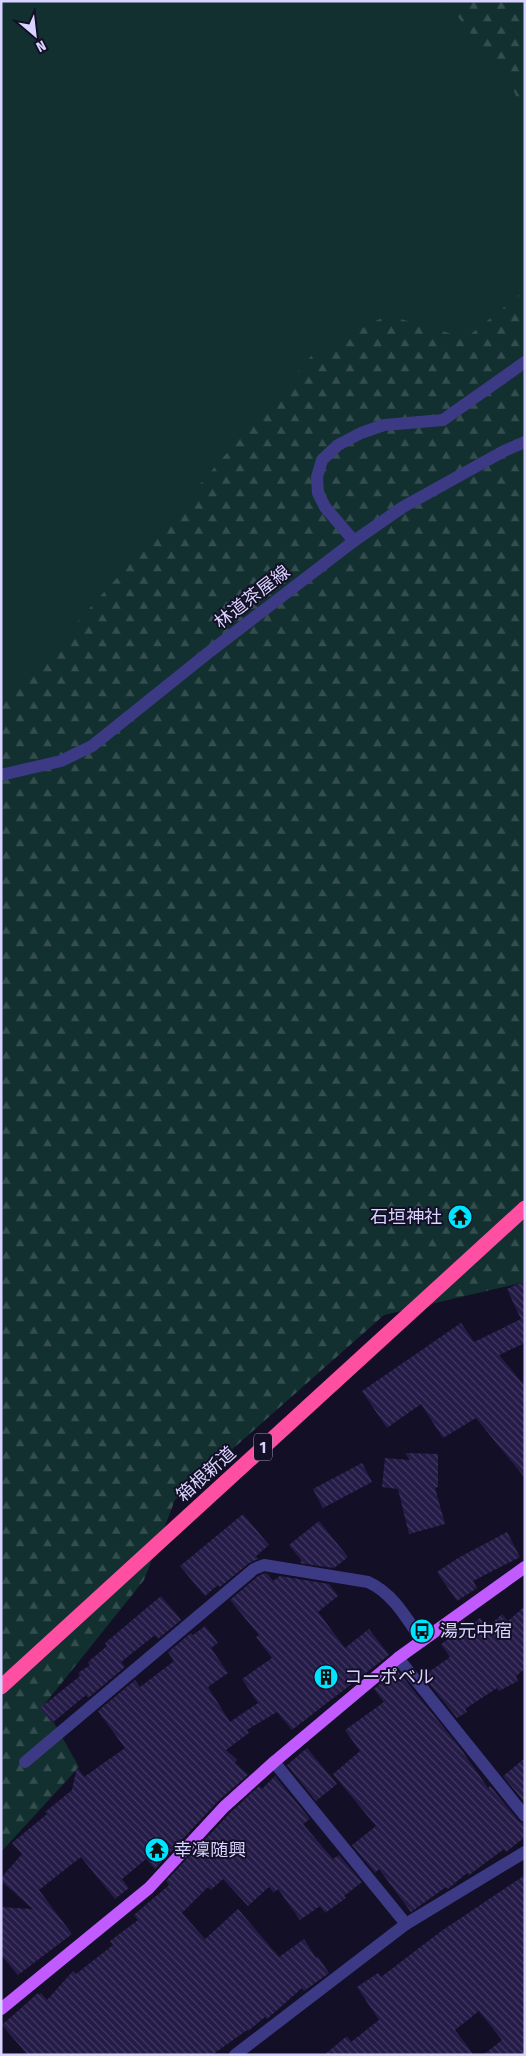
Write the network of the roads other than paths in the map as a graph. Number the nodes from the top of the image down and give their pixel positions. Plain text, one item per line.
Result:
1 (525, 362) edge
2 (525, 442) edge
3 (354, 541) junction
4 (1, 775) edge
5 (525, 1208) edge
6 (525, 1567) edge
7 (422, 1641) junction
8 (398, 1658) junction
9 (1, 1687) edge
10 (25, 1762) dead end
11 (274, 1762) junction
12 (525, 1816) edge
13 (525, 1852) edge
14 (406, 1924) junction
15 (1, 2009) edge
16 (235, 2055) edge

1 - 3 street
2 - 3 street, 林道茶屋線
3 - 4 street, 林道茶屋線
5 - 9 highway, 箱根新道 / 1
6 - 7 main road
7 - 8 main road
7 - 10 street
8 - 11 main road
8 - 12 street
11 - 14 street
11 - 15 main road
13 - 14 street
14 - 16 street

